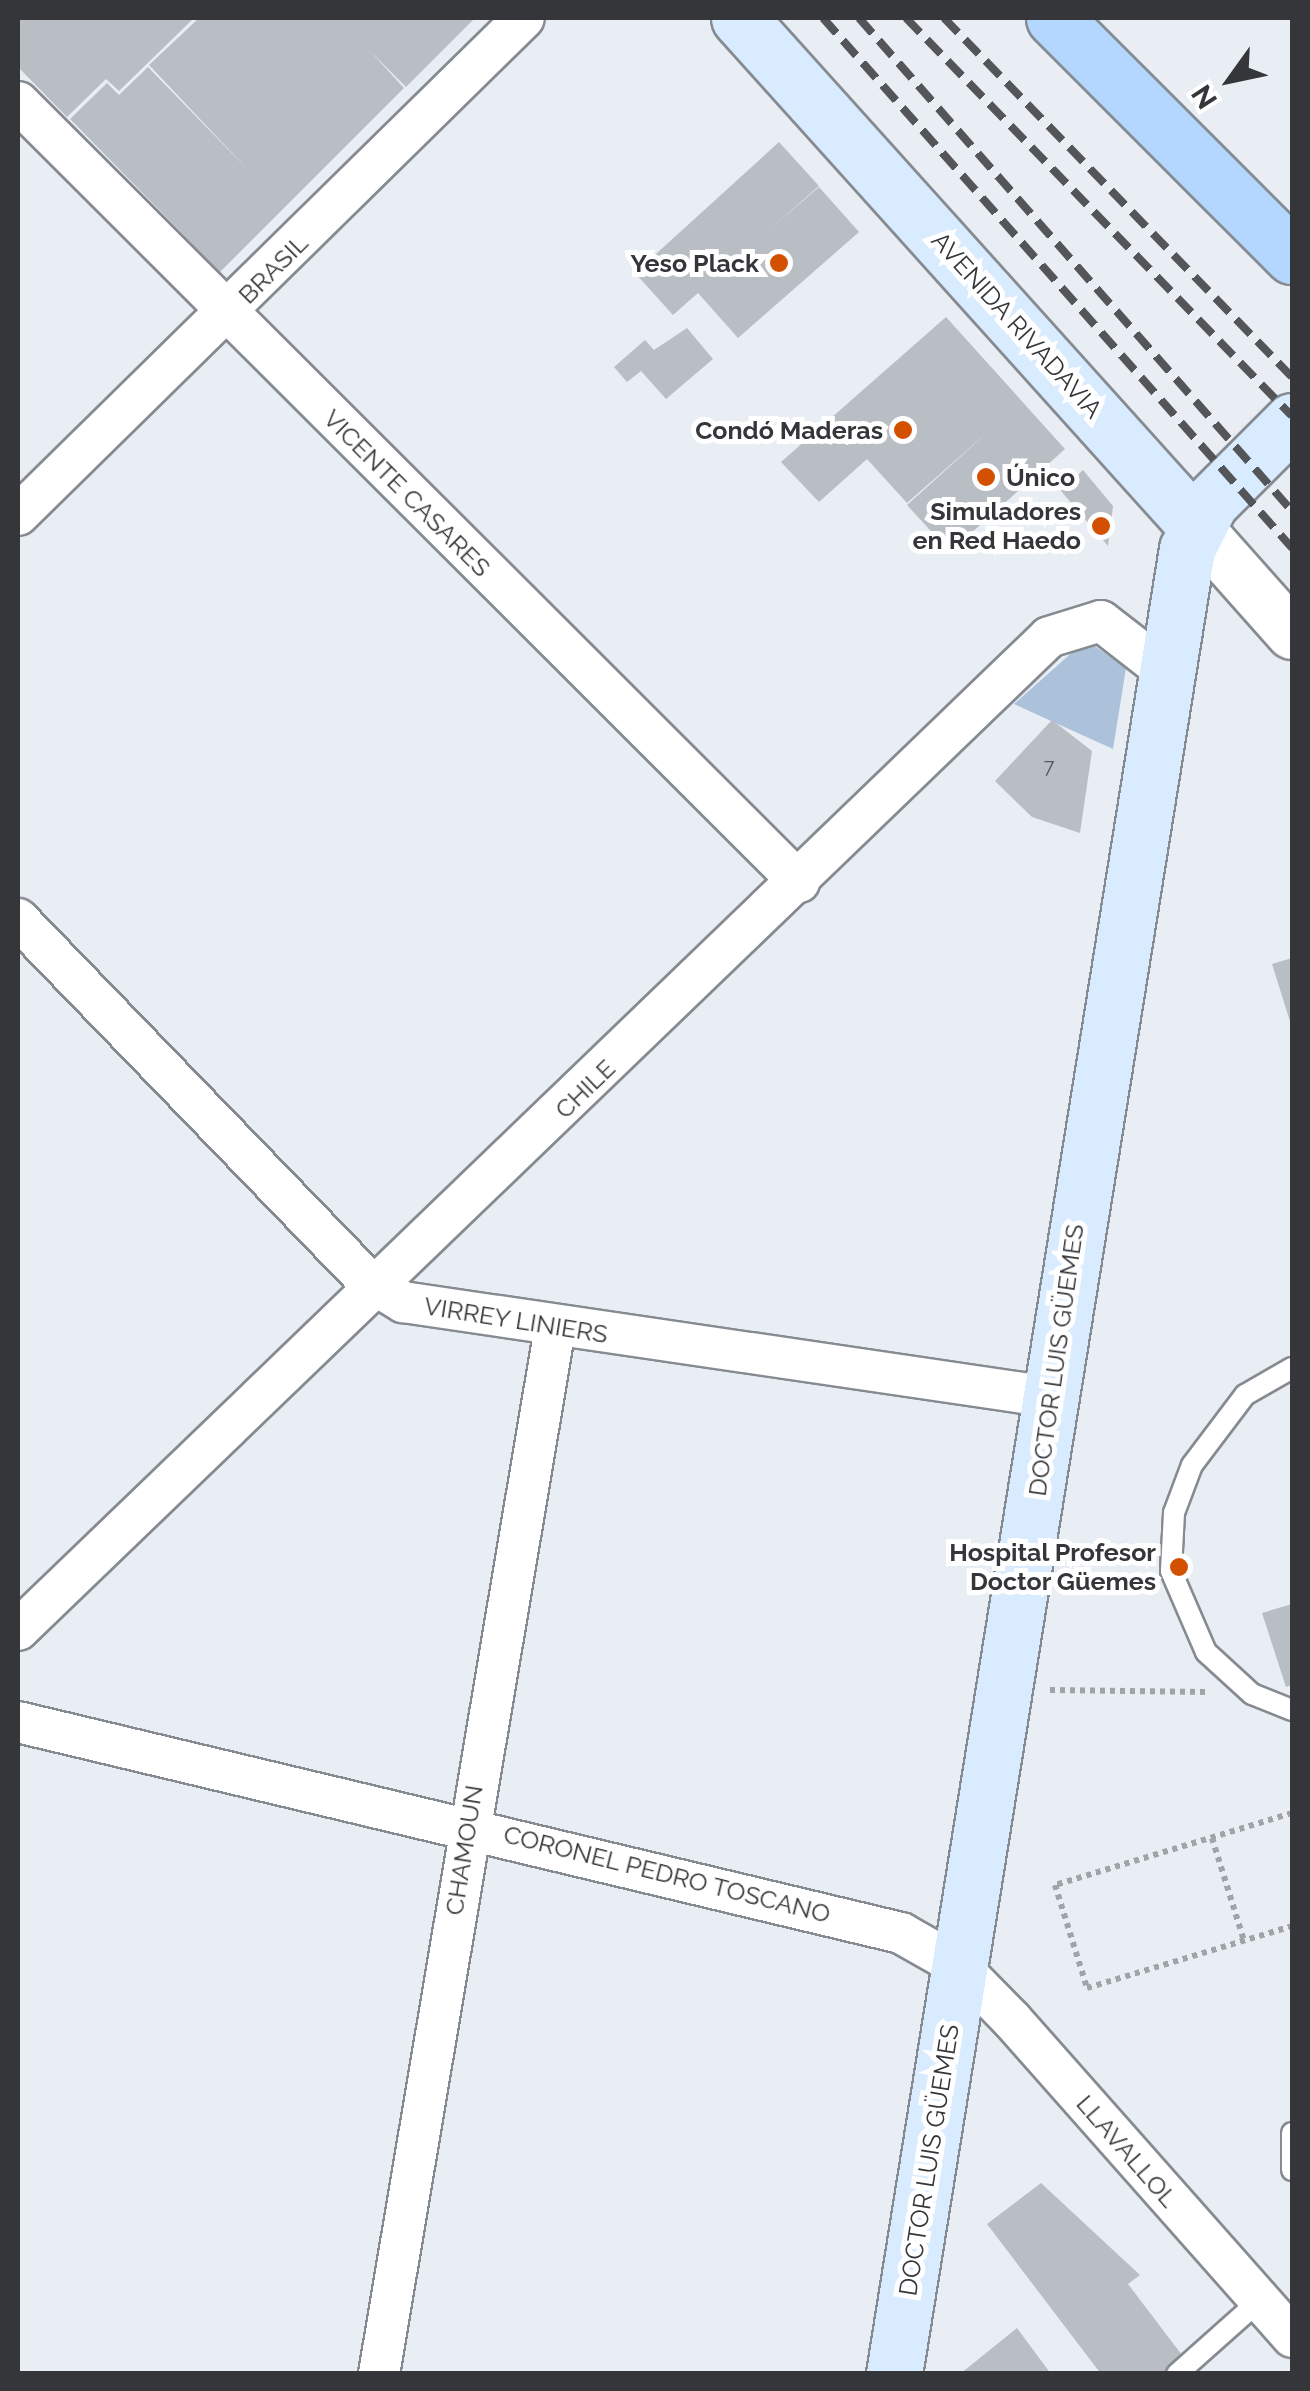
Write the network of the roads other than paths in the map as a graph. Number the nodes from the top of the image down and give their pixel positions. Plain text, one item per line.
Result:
1 (524, 18) edge
2 (740, 18) edge
3 (1054, 18) edge
4 (18, 102) edge
5 (1292, 256) edge
6 (227, 315) junction
7 (1292, 421) edge
8 (18, 514) edge
9 (1196, 527) junction
10 (1292, 634) edge
11 (1164, 670) junction
12 (799, 882) junction
13 (18, 918) edge
14 (378, 1290) junction
15 (555, 1328) junction
16 (1292, 1368) edge
17 (1050, 1397) junction
18 (18, 1630) edge
19 (1292, 1710) edge
20 (18, 1722) edge
21 (468, 1826) junction
22 (959, 1966) junction
23 (1292, 2133) edge
24 (1292, 2170) edge
25 (1258, 2301) junction
26 (1292, 2337) edge
27 (379, 2374) edge
28 (894, 2374) edge
29 (1177, 2374) edge

1 - 6 street, BRASIL
2 - 9 main road, AVENIDA RIVADAVIA
3 - 5 main road
4 - 6 street, VICENTE CASARES
6 - 8 street, BRASIL
6 - 12 street, VICENTE CASARES
7 - 9 main road
9 - 10 street, AVENIDA RIVADAVIA
9 - 11 main road, DOCTOR LUIS GÜEMES
11 - 12 street, CHILE
11 - 17 main road, DOCTOR LUIS GÜEMES
12 - 14 street, CHILE
13 - 14 street
14 - 15 street, VIRREY LINIERS
14 - 18 street, CHILE
15 - 17 street, VIRREY LINIERS
15 - 21 street, CHAMOUN
16 - 19 lane
17 - 22 main road, DOCTOR LUIS GÜEMES
20 - 21 street, CORONEL PEDRO TOSCANO
21 - 22 street, CORONEL PEDRO TOSCANO
21 - 27 street, CHAMOUN
22 - 25 street, LLAVALLOL
22 - 28 main road, DOCTOR LUIS GÜEMES
23 - 24 lane
25 - 26 street, LLAVALLOL
25 - 29 lane

